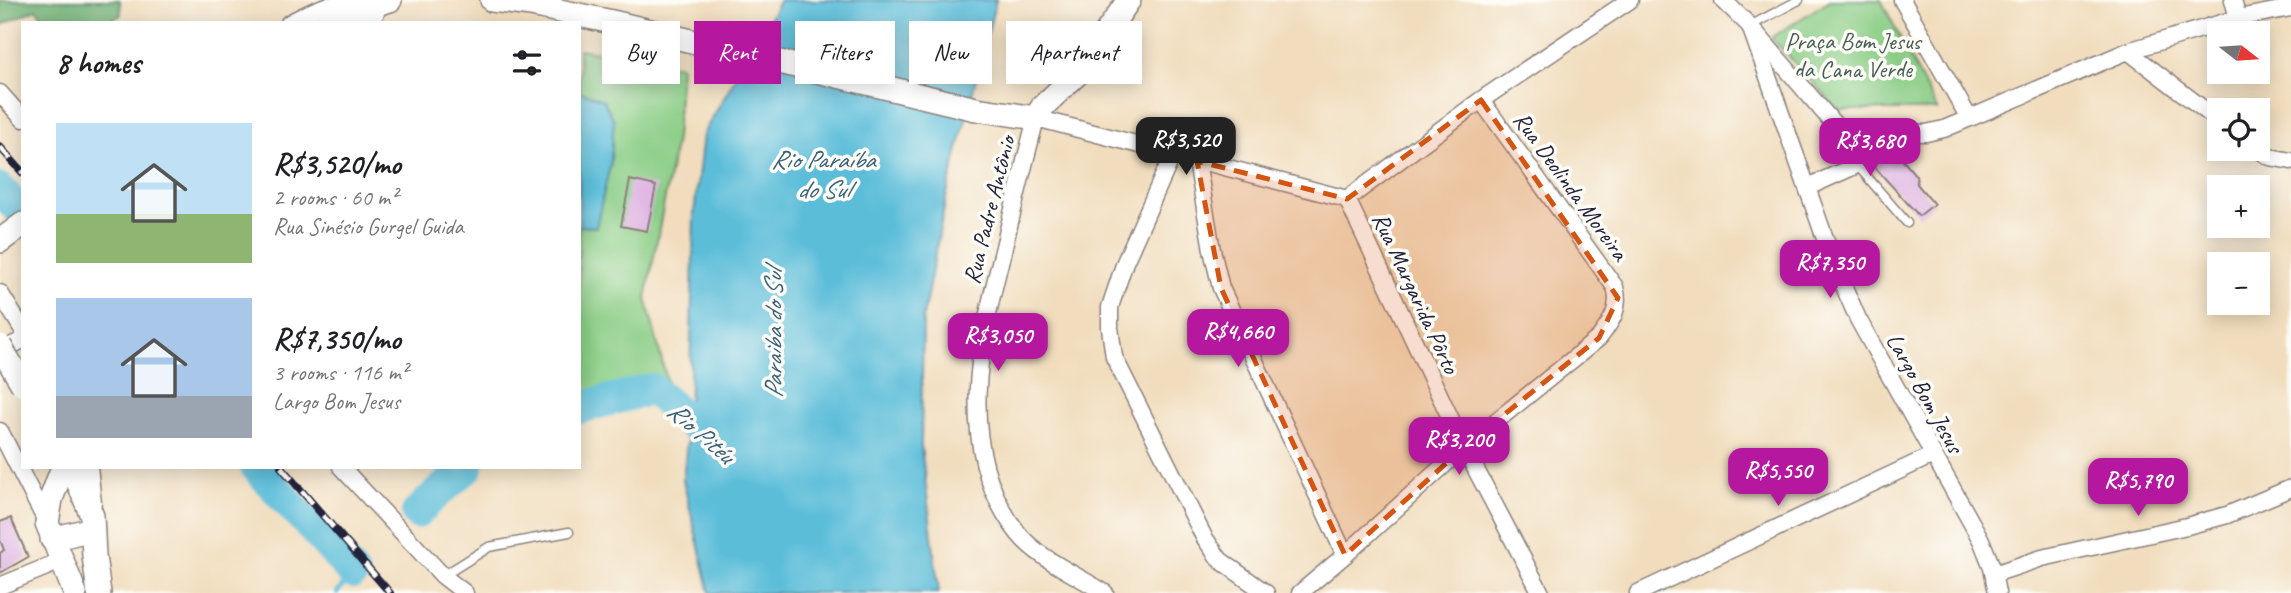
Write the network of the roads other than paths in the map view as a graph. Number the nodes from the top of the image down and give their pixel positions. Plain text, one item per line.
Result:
1 (492, 0) edge
2 (1129, 0) edge
3 (1630, 0) edge
4 (1723, 0) edge
5 (1799, 0) edge
6 (1902, 0) edge
7 (2232, 0) edge
8 (377, 6) edge
9 (2291, 8) edge
10 (317, 11) edge
11 (2238, 18) junction
12 (294, 21) edge
13 (1750, 26) junction
14 (2128, 51) junction
15 (0, 93) edge
16 (1481, 100) junction
17 (2207, 112) edge
18 (21, 117) edge
19 (1036, 118) junction
20 (1969, 118) junction
21 (1840, 131) junction
22 (1172, 154) junction
23 (2270, 157) edge
24 (1197, 161) junction
25 (2291, 161) edge
26 (1857, 165) junction
27 (1808, 187) junction
28 (1347, 199) junction
29 (1907, 223) dead end
30 (21, 225) edge
31 (0, 240) edge
32 (0, 293) edge
33 (21, 327) edge
34 (21, 341) edge
35 (0, 349) edge
36 (21, 382) edge
37 (0, 431) edge
38 (1464, 447) junction
39 (1933, 455) junction
40 (62, 469) edge
41 (73, 469) edge
42 (89, 469) edge
43 (343, 469) edge
44 (2291, 488) edge
45 (92, 522) junction
46 (49, 531) junction
47 (569, 532) dead end
48 (1345, 555) junction
49 (61, 561) junction
50 (1994, 574) junction
51 (443, 576) junction
52 (0, 586) edge
53 (75, 593) edge
54 (99, 593) edge
55 (465, 593) edge
56 (1105, 593) edge
57 (1266, 593) edge
58 (1300, 593) edge
59 (1541, 593) edge
60 (1638, 593) edge
61 (1997, 593) edge

1 - 19 main road
2 - 19 main road
3 - 16 street
4 - 13 street
5 - 13 lane
6 - 20 street
7 - 11 street
8 - 10 main road
9 - 11 street
10 - 12 street
11 - 14 street
13 - 21 street
13 - 27 street, Largo Bom Jesus
14 - 17 street
14 - 20 street
15 - 18 street
16 - 28 street
16 - 38 street, Rua Deolinda Moreira
19 - 22 street
19 - 56 street, Rua Padre Antônio
20 - 21 street
21 - 26 street
22 - 24 street
22 - 57 street
23 - 25 street
24 - 28 street
24 - 48 street
26 - 27 street
26 - 29 lane
27 - 39 street, Largo Bom Jesus
28 - 38 street, Rua Margarida Pôrto
30 - 31 main road
32 - 33 street
34 - 35 street
35 - 36 main road, bridge
37 - 46 street
38 - 48 street
38 - 59 street, Rua Margarida Pôrto
39 - 50 street, Largo Bom Jesus
39 - 60 street
40 - 46 main road
41 - 45 main road
42 - 45 street
43 - 51 street
44 - 50 street
45 - 46 main road
45 - 54 main road
46 - 49 main road
47 - 51 lane
48 - 58 street
49 - 52 street
49 - 53 main road
50 - 61 street, Largo Bom Jesus
51 - 55 street

